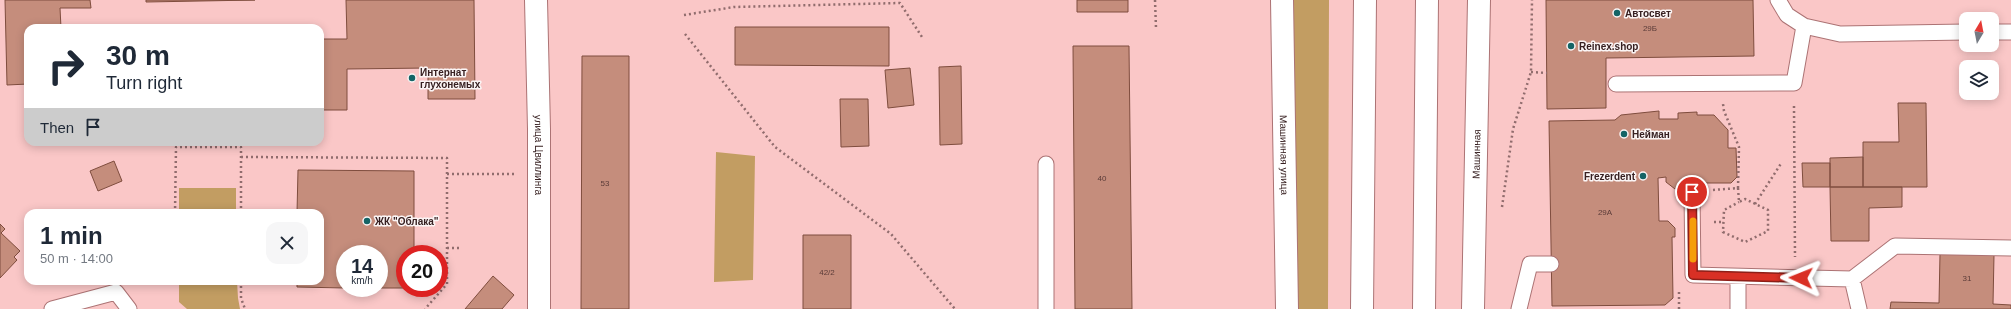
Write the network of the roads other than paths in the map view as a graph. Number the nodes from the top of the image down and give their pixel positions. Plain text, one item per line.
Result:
1 (536, 0) edge
2 (1282, 0) edge
3 (1365, 0) edge
4 (1427, 0) edge
5 (1479, 0) edge
6 (1778, 0) edge
7 (1804, 26) junction
8 (1959, 32) edge
9 (1999, 32) edge
10 (2011, 32) edge
11 (1616, 84) dead end
12 (1046, 164) dead end
13 (1692, 192) road end
14 (2011, 248) edge
15 (1551, 264) dead end
16 (1738, 277) junction
17 (1852, 279) junction
18 (52, 309) edge
19 (129, 309) edge
20 (539, 309) edge
21 (1046, 309) edge
22 (1286, 309) edge
23 (1362, 309) edge
24 (1424, 309) edge
25 (1473, 309) edge
26 (1519, 309) edge
27 (1738, 309) edge
28 (1859, 309) edge

1 - 20 street, улица Цвиллинга
2 - 22 street, Машинная улица
3 - 23 street
4 - 24 street
5 - 25 street, Машинная
6 - 7 lane
7 - 8 lane
7 - 11 lane
9 - 10 lane
12 - 21 lane
13 - 16 lane
14 - 17 lane
15 - 26 lane
16 - 17 lane
16 - 27 lane
17 - 28 lane
18 - 19 lane

